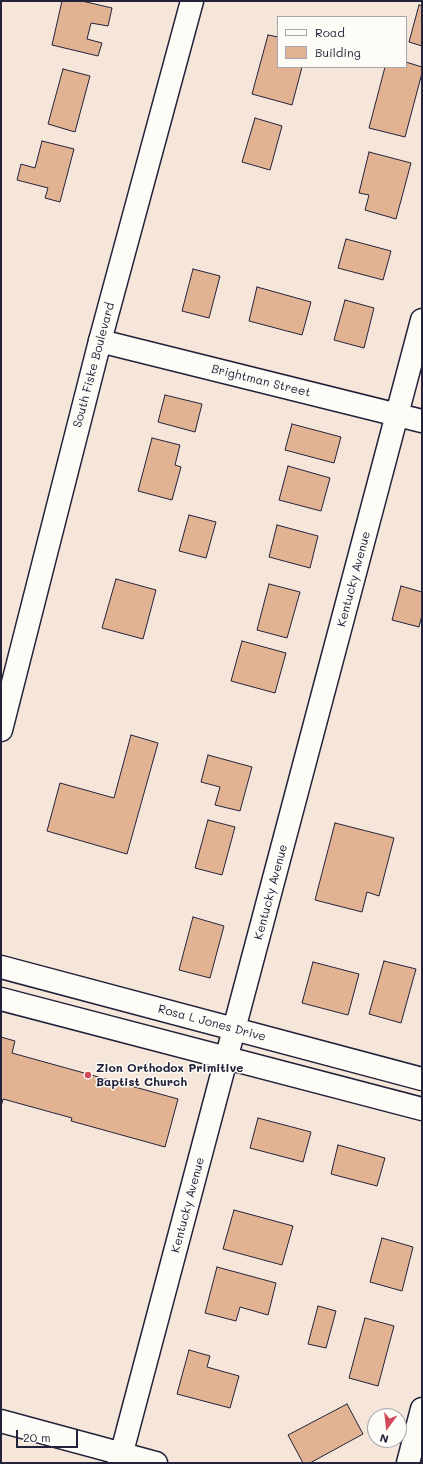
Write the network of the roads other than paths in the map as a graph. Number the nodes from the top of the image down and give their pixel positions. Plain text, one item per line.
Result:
1 (192, 1) edge
2 (422, 320) edge
3 (100, 341) junction
4 (397, 414) junction
5 (422, 421) edge
6 (7, 684) edge
7 (1, 730) edge
8 (1, 967) edge
9 (1, 999) edge
10 (235, 1029) junction
11 (227, 1058) junction
12 (422, 1079) edge
13 (422, 1109) edge
14 (422, 1409) edge
15 (1, 1421) edge
16 (121, 1458) edge
17 (156, 1463) edge
18 (408, 1463) edge

1 - 3 street, South Fiske Boulevard
2 - 4 street, Kentucky Avenue
3 - 4 street, Brightman Street
3 - 6 street, South Fiske Boulevard
4 - 5 street, Brightman Street
4 - 10 street, Kentucky Avenue
6 - 7 street, South Fiske Boulevard
8 - 10 street, Rosa L Jones Drive
9 - 11 street
10 - 11 street, Kentucky Avenue
10 - 12 street, Rosa L Jones Drive
11 - 13 street
11 - 16 street, Kentucky Avenue
14 - 18 street
15 - 16 street
16 - 17 street

